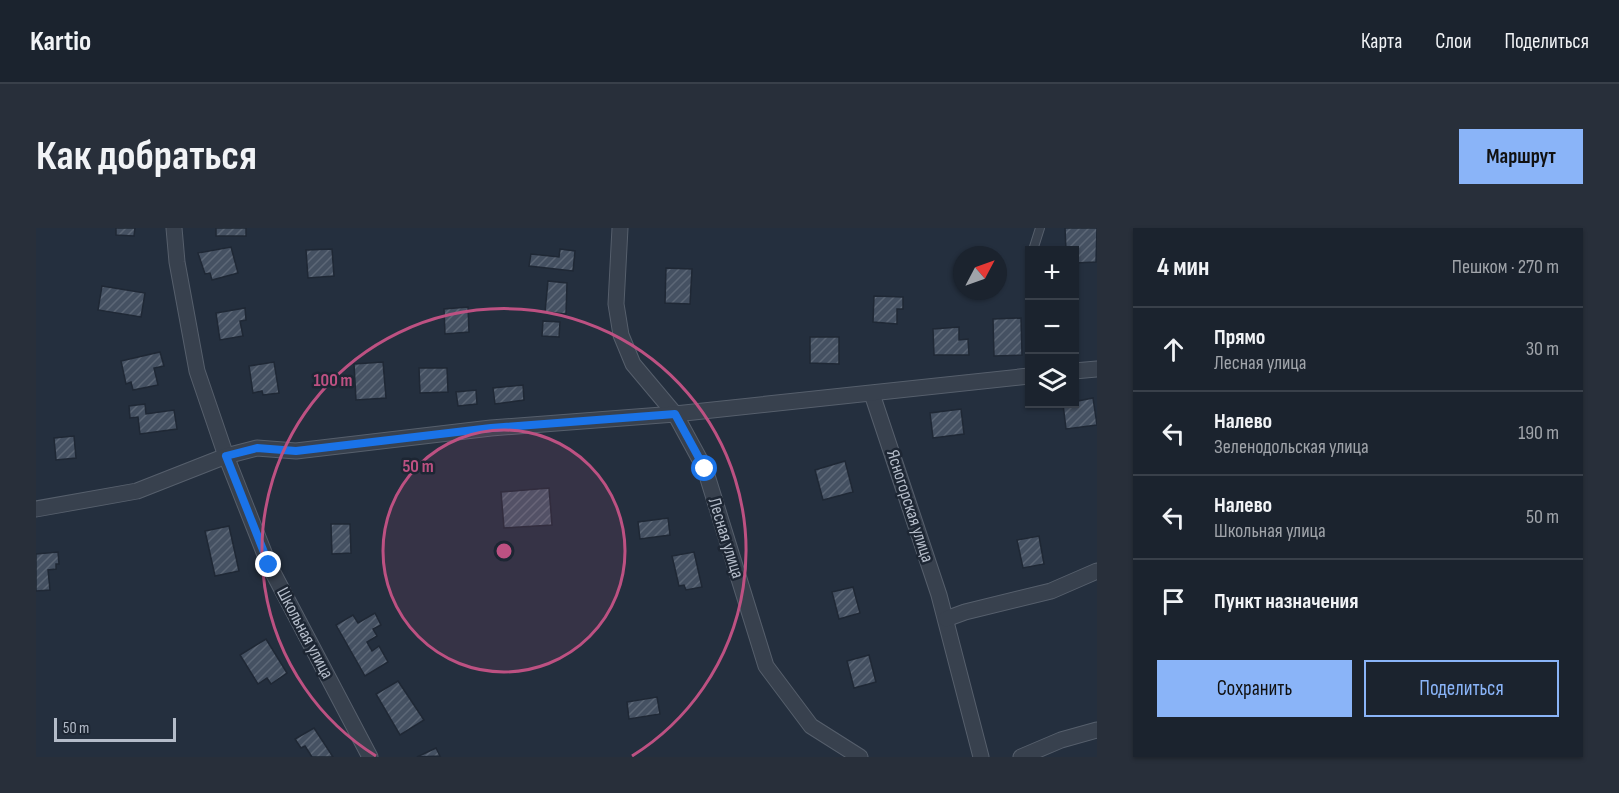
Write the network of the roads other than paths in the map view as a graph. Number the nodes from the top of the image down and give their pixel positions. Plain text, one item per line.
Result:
1 (174, 228) edge
2 (620, 228) edge
3 (1040, 228) edge
4 (1033, 246) edge
5 (1097, 369) edge
6 (1079, 371) edge
7 (1025, 376) edge
8 (872, 394) junction
9 (675, 414) junction
10 (226, 456) junction
11 (36, 509) edge
12 (1097, 571) edge
13 (946, 619) junction
14 (1097, 730) edge
15 (370, 757) edge
16 (860, 757) edge
17 (981, 757) edge
18 (1021, 757) edge

1 - 10 street, Школьная улица
2 - 9 street, Лесная улица
3 - 4 lane
5 - 6 street
7 - 8 street
8 - 9 street
8 - 13 street, Ясногорская улица
9 - 10 street
9 - 16 street, Лесная улица
10 - 11 street
10 - 15 street, Школьная улица
12 - 13 street
13 - 17 street, Ясногорская улица
14 - 18 street

